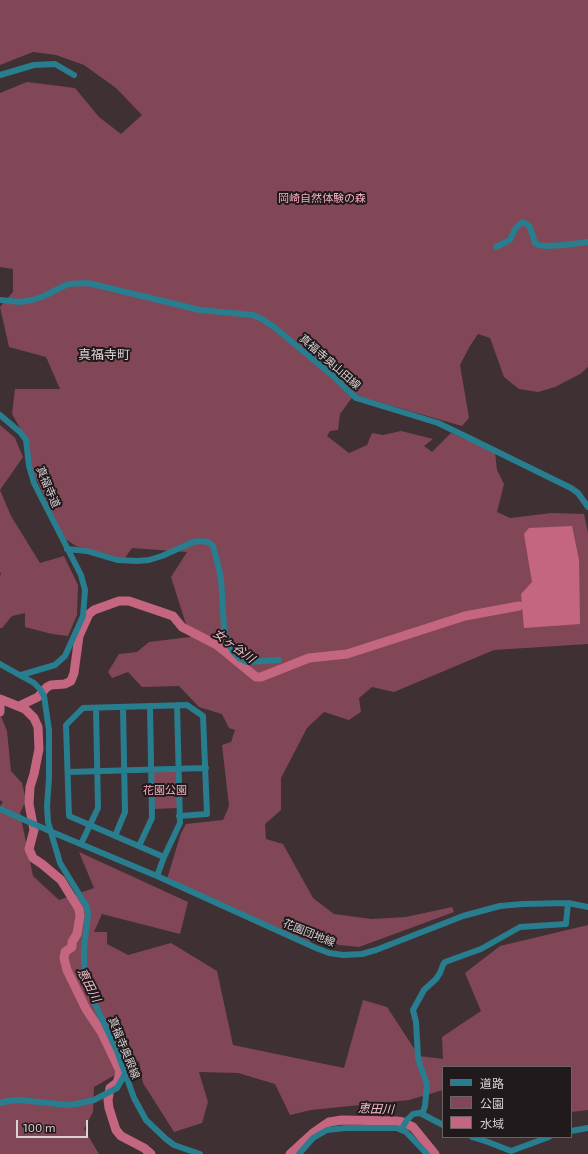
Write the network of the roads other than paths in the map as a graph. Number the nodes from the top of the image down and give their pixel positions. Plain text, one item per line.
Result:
1 (0, 75) edge
2 (74, 75) dead end
3 (588, 242) edge
4 (496, 247) dead end
5 (0, 300) edge
6 (0, 415) edge
7 (588, 507) edge
8 (67, 549) junction
9 (279, 660) dead end
10 (0, 664) edge
11 (21, 675) junction
12 (177, 705) junction
13 (150, 706) junction
14 (96, 708) junction
15 (122, 708) junction
16 (206, 768) junction
17 (178, 769) junction
18 (124, 770) junction
19 (151, 770) junction
20 (97, 771) junction
21 (68, 772) junction
22 (0, 809) edge
23 (179, 816) junction
24 (89, 825) junction
25 (115, 836) junction
26 (81, 844) junction
27 (139, 846) junction
28 (164, 857) junction
29 (157, 876) junction
30 (568, 904) junction
31 (588, 907) edge
32 (125, 1074) junction
33 (0, 1103) edge
34 (420, 1113) junction
35 (442, 1124) edge
36 (588, 1128) edge
37 (402, 1129) junction
38 (572, 1131) edge
39 (475, 1138) edge
40 (545, 1138) edge
41 (200, 1154) edge
42 (299, 1154) edge
43 (427, 1154) edge

1 - 2 street
3 - 4 street
5 - 7 street, 真福寺奥山田線
6 - 8 street, 真福寺道
8 - 9 street
8 - 11 street, 真福寺道
10 - 11 street, 真福寺奥殿線
11 - 32 street, 真福寺奥殿線
12 - 13 street
12 - 16 street
12 - 17 street
13 - 15 street
13 - 19 street
14 - 15 street
14 - 20 street
14 - 21 street
15 - 18 street
16 - 17 street
16 - 23 street
17 - 19 street
17 - 23 street
18 - 19 street
18 - 20 street
18 - 25 street
19 - 27 street
20 - 21 street
20 - 24 street
21 - 24 street
22 - 26 street, 花園団地線, bridge
23 - 28 street
24 - 25 street
24 - 26 street
25 - 27 street
26 - 29 street, 花園団地線
27 - 28 street
28 - 29 street
29 - 30 street, 花園団地線
30 - 31 street, 花園団地線
30 - 34 street
32 - 33 street
32 - 41 street, 真福寺奥殿線
34 - 35 street
34 - 37 street
36 - 38 street
37 - 42 street
37 - 43 street
39 - 40 street

